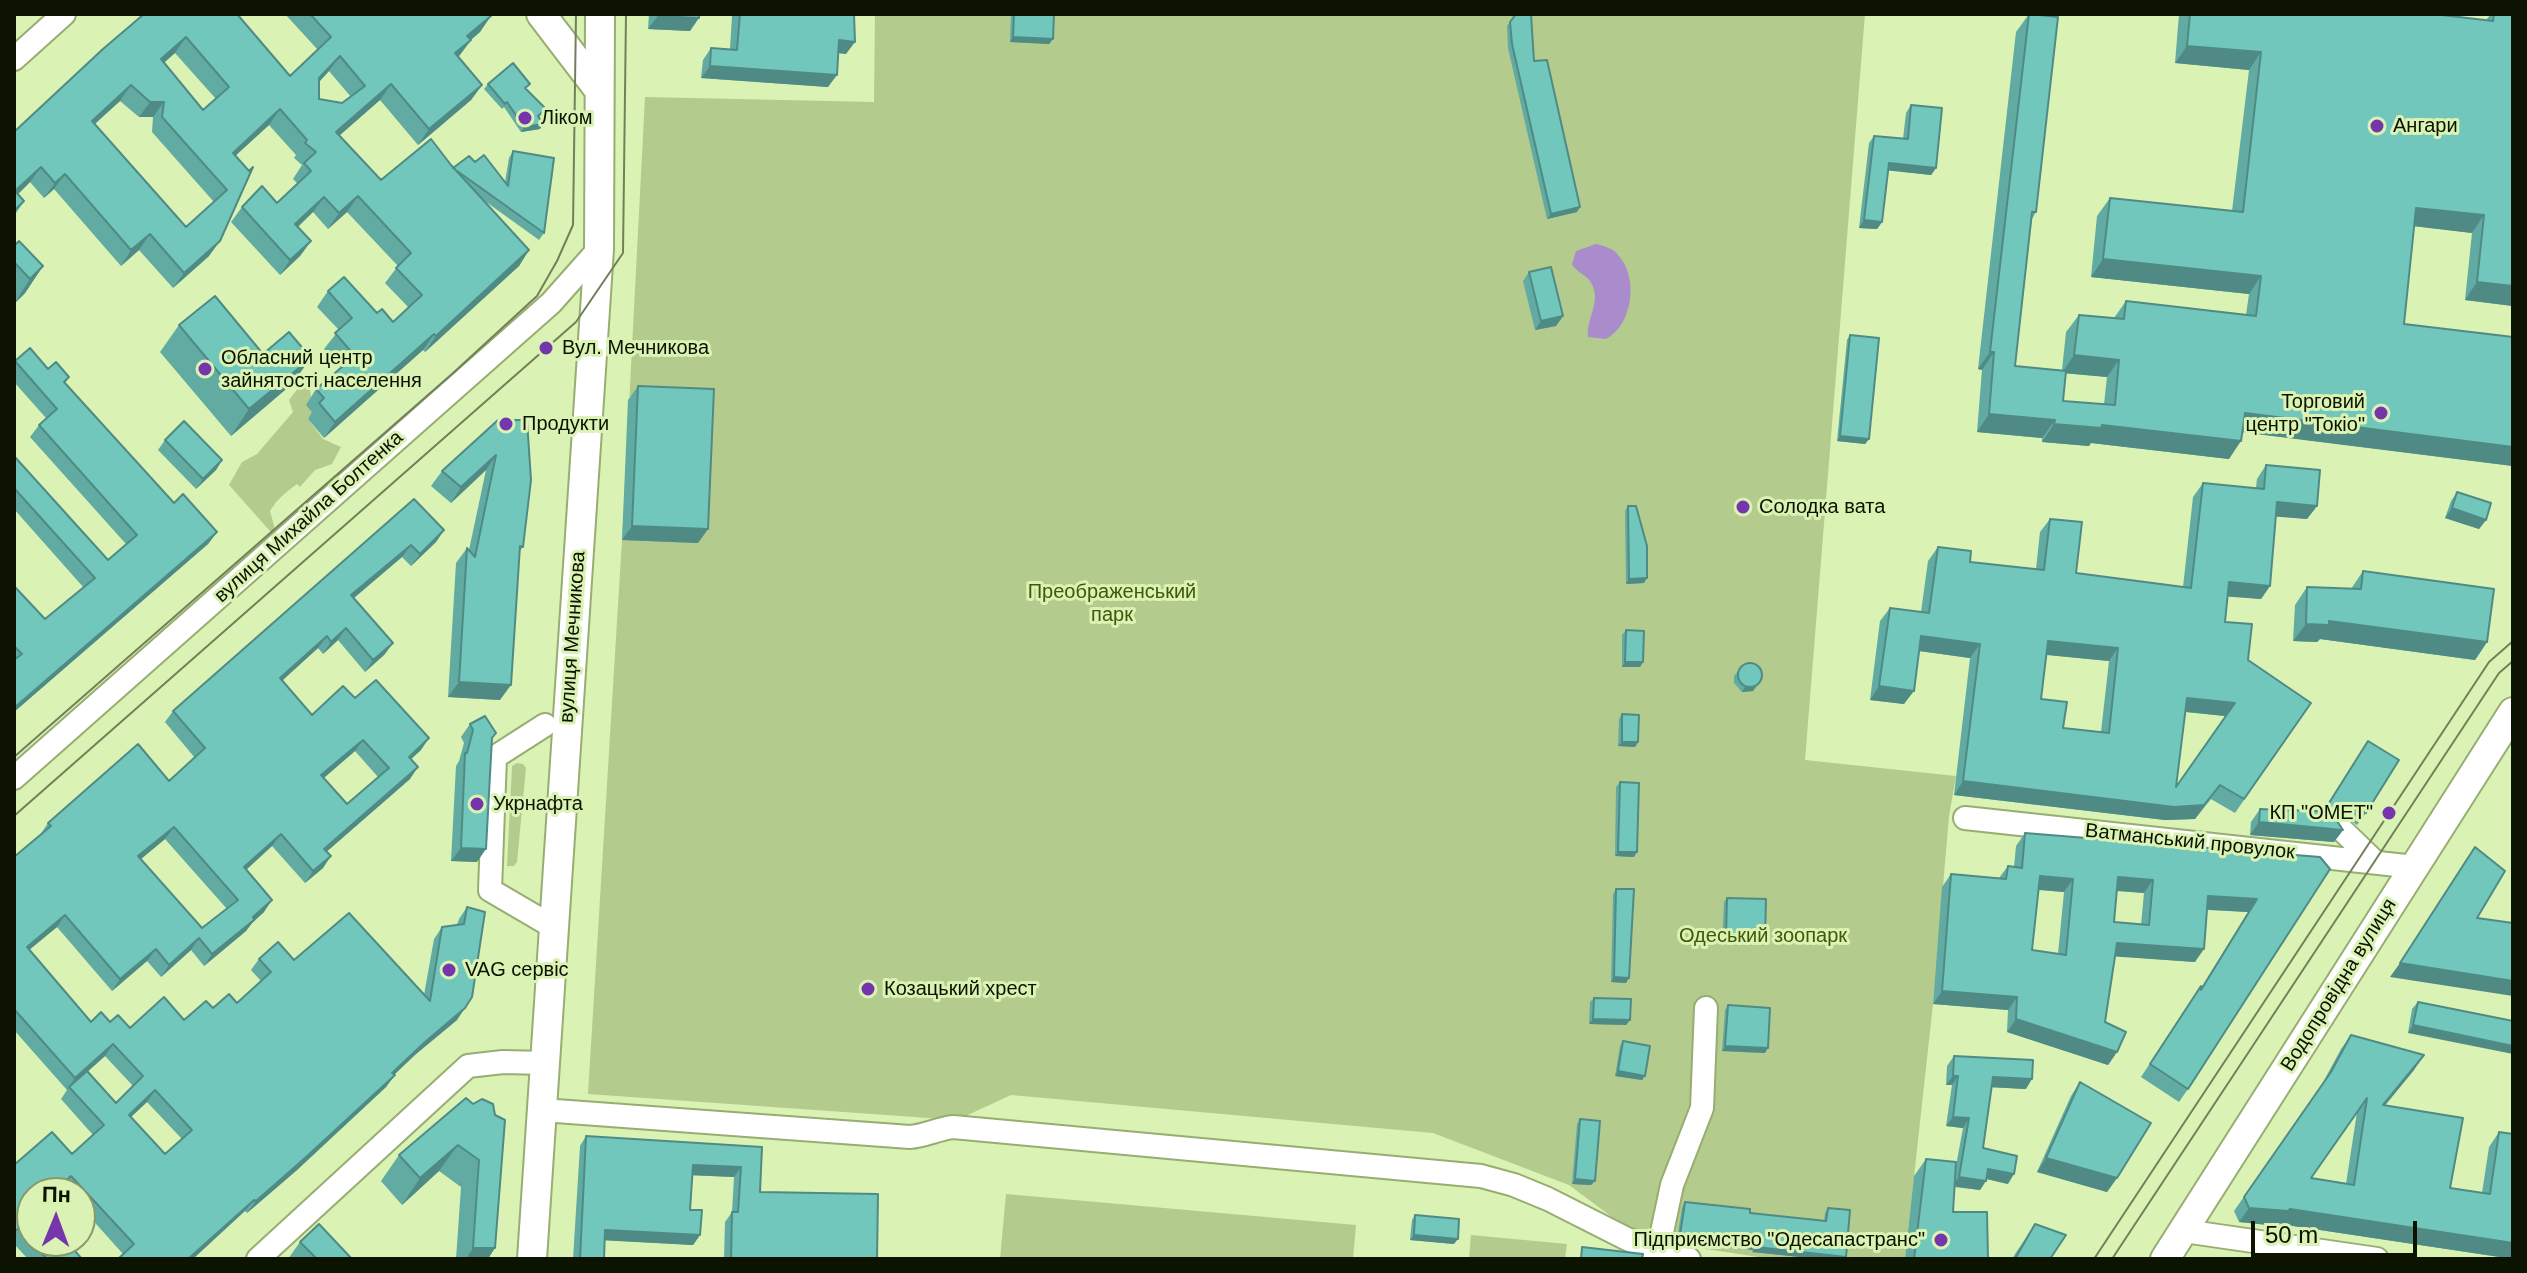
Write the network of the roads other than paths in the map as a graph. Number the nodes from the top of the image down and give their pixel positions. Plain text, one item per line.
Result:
1 (64, 14) edge
2 (541, 14) edge
3 (600, 14) edge
4 (14, 59) edge
5 (599, 90) junction
6 (599, 249) junction
7 (2513, 712) edge
8 (545, 725) dead end
9 (14, 778) edge
10 (1965, 818) dead end
11 (2342, 830) edge
12 (2375, 862) junction
13 (2415, 867) junction
14 (555, 928) junction
15 (1706, 1008) dead end
16 (545, 1063) junction
17 (542, 1110) junction
18 (2184, 1231) junction
19 (1658, 1251) junction
20 (258, 1259) edge
21 (532, 1259) edge
22 (1689, 1259) edge
23 (2165, 1259) edge
24 (2377, 1259) edge

1 - 4 street
2 - 5 main road
3 - 5 main road, вулиця Мечникова
5 - 6 main road, вулиця Мечникова
6 - 9 street, вулиця Михайла Болтенка
6 - 14 main road, вулиця Мечникова
7 - 13 main road, Водопровідна вулиця
8 - 14 street
10 - 12 street, Ватманський провулок
11 - 12 street
12 - 13 street, Ватманський провулок
13 - 18 main road, Водопровідна вулиця
14 - 16 main road, вулиця Мечникова
15 - 19 street
16 - 17 main road, вулиця Мечникова
16 - 20 street
17 - 19 street
17 - 21 main road, вулиця Мечникова
18 - 23 main road, Водопровідна вулиця
18 - 24 street
19 - 22 street

